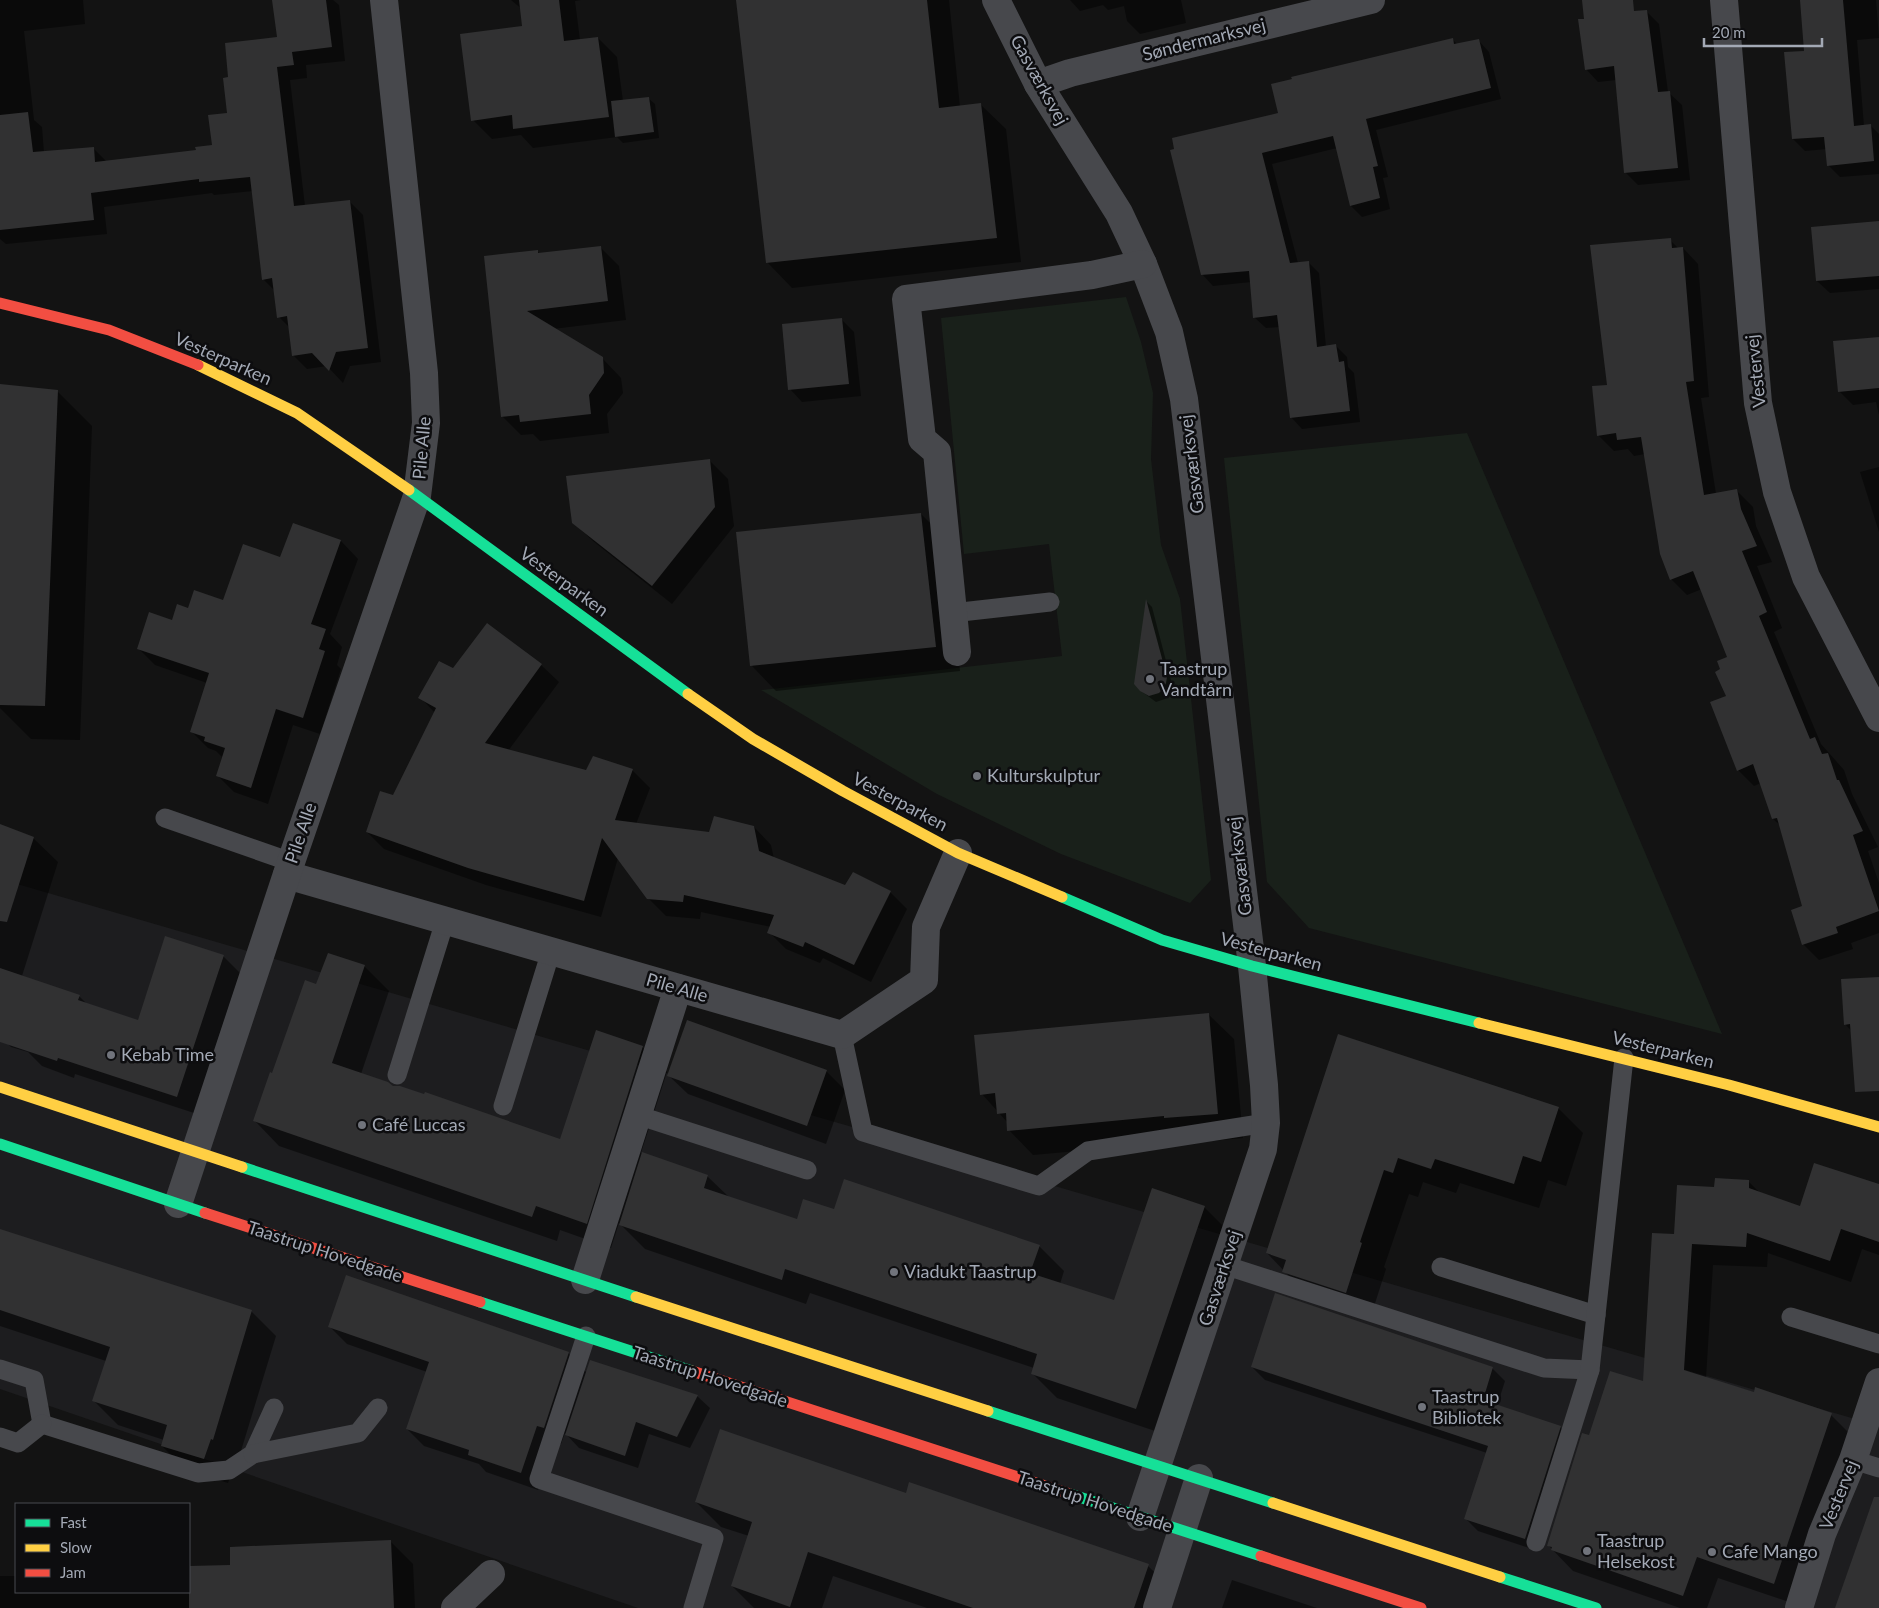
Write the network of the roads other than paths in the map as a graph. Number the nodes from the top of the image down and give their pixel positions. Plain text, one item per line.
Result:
1 (384, 0) edge
2 (996, 0) edge
3 (1371, 0) edge
4 (1724, 0) edge
5 (1038, 84) junction
6 (1143, 264) junction
7 (0, 303) edge
8 (417, 496) junction
9 (1050, 602) dead end
10 (952, 613) junction
11 (957, 652) dead end
12 (1879, 718) edge
13 (165, 818) dead end
14 (958, 852) junction
15 (289, 869) junction
16 (445, 921) junction
17 (551, 952) junction
18 (1252, 966) junction
19 (678, 988) junction
20 (842, 1035) junction
21 (1624, 1058) junction
22 (397, 1075) dead end
23 (0, 1087) edge
24 (502, 1106) dead end
25 (637, 1115) junction
26 (1266, 1123) junction
27 (1879, 1126) edge
28 (0, 1144) edge
29 (196, 1153) junction
30 (807, 1170) dead end
31 (178, 1204) junction
32 (1224, 1265) junction
33 (1441, 1267) dead end
34 (585, 1280) junction
35 (1596, 1315) junction
36 (1791, 1318) dead end
37 (586, 1336) junction
38 (1879, 1344) edge
39 (0, 1369) edge
40 (1590, 1370) junction
41 (1879, 1382) edge
42 (274, 1408) dead end
43 (378, 1408) dead end
44 (42, 1424) junction
45 (0, 1437) edge
46 (253, 1454) junction
47 (1853, 1460) junction
48 (1158, 1466) junction
49 (1879, 1468) edge
50 (1199, 1478) junction
51 (1140, 1517) junction
52 (1182, 1531) junction
53 (1536, 1542) dead end
54 (491, 1574) dead end
55 (455, 1608) edge
56 (693, 1608) edge
57 (1156, 1608) edge
58 (1422, 1608) edge
59 (1596, 1608) edge
60 (1799, 1608) edge

1 - 8 street, Pile Alle
2 - 5 street, Gasværksvej
3 - 5 street, Søndermarksvej
4 - 12 street, Vestervej
5 - 6 street, Gasværksvej
6 - 10 street
6 - 18 street, Gasværksvej
7 - 8 street, Vesterparken
8 - 14 street, Vesterparken
8 - 15 street, Pile Alle
9 - 10 lane
10 - 11 street
13 - 15 lane
14 - 18 street, Vesterparken
14 - 20 street
15 - 16 street, Pile Alle
15 - 29 street, Pile Alle
16 - 17 street, Pile Alle
16 - 22 lane
17 - 19 street, Pile Alle
17 - 24 lane
18 - 21 street, Vesterparken
18 - 26 street, Gasværksvej
19 - 20 street, Pile Alle
19 - 25 street
20 - 26 lane
21 - 27 street, Vesterparken
21 - 35 lane
23 - 29 street
25 - 30 lane
25 - 34 street
26 - 32 street, Gasværksvej
28 - 31 street, Taastrup Hovedgade
29 - 31 street, Pile Alle
29 - 34 street
31 - 37 street, Taastrup Hovedgade
32 - 40 lane
32 - 48 street, Gasværksvej
33 - 35 lane
34 - 48 street
35 - 40 lane
36 - 38 lane
37 - 51 street, Taastrup Hovedgade
37 - 56 lane
39 - 44 lane
40 - 53 lane
41 - 47 street, Vestervej
42 - 46 lane
43 - 46 lane
44 - 45 lane
44 - 46 lane
47 - 49 lane
47 - 60 street, Vestervej
48 - 50 street
48 - 51 street, Gasværksvej
50 - 52 street
50 - 59 street
51 - 52 street, Taastrup Hovedgade
52 - 57 street
52 - 58 street, Taastrup Hovedgade
54 - 55 street

